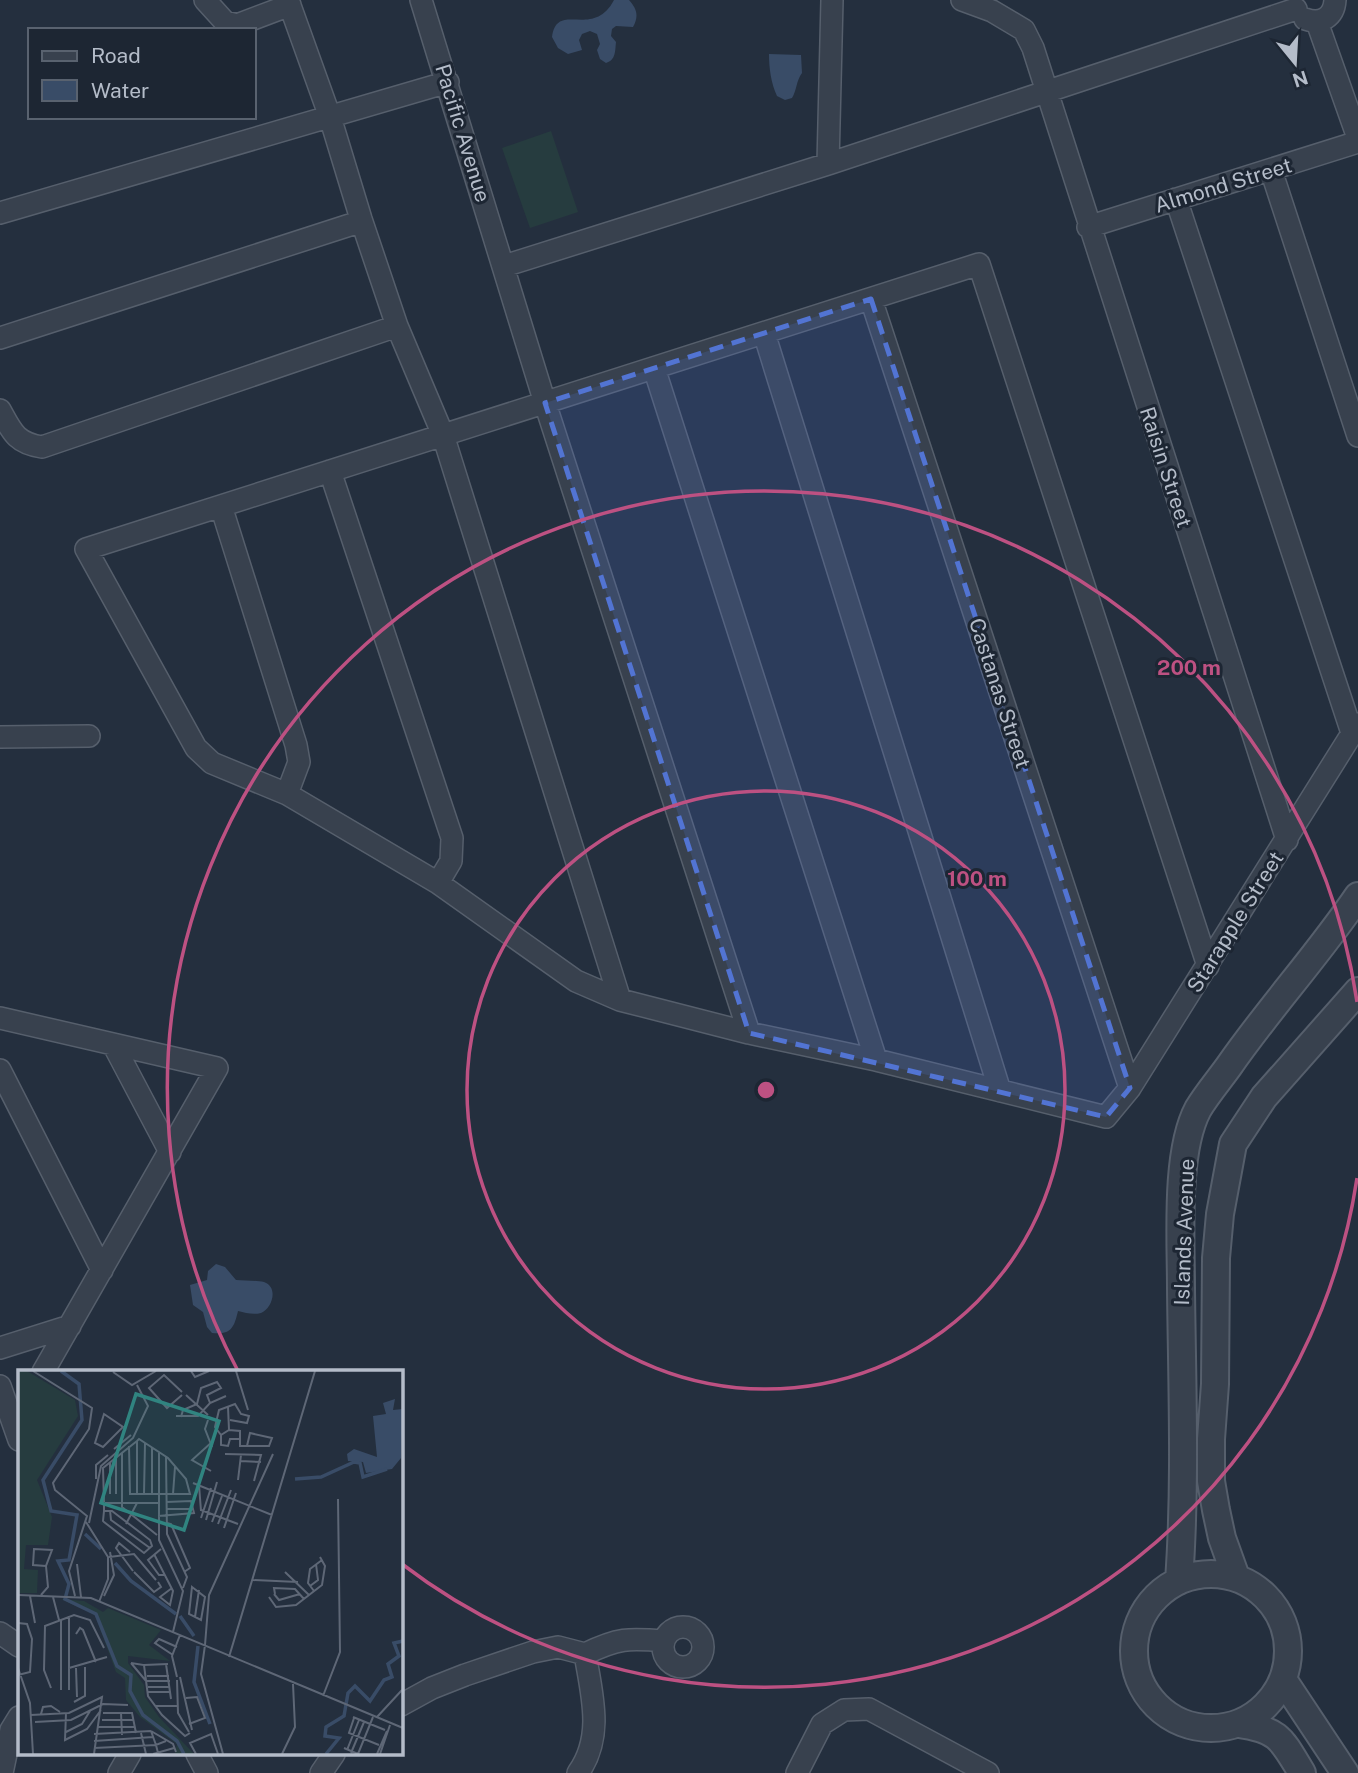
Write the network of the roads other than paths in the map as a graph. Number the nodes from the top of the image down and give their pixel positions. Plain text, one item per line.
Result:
1 (205, 0) edge
2 (421, 0) edge
3 (832, 0) edge
4 (962, 0) edge
5 (1335, 0) edge
6 (289, 3) edge
7 (1296, 4) edge
8 (1317, 22) junction
9 (448, 82) junction
10 (1048, 92) junction
11 (330, 117) junction
12 (1358, 140) edge
13 (828, 164) junction
14 (1271, 170) junction
15 (1176, 199) junction
16 (0, 213) edge
17 (361, 219) junction
18 (1088, 226) junction
19 (504, 266) junction
20 (871, 299) junction
21 (397, 326) junction
22 (764, 333) junction
23 (0, 338) edge
24 (654, 368) junction
25 (545, 403) junction
26 (0, 411) edge
27 (443, 435) junction
28 (1358, 436) edge
29 (330, 471) junction
30 (221, 506) junction
31 (1355, 729) edge
32 (89, 736) dead end
33 (0, 737) edge
34 (287, 794) junction
35 (1287, 840) junction
36 (438, 883) junction
37 (1358, 897) edge
38 (1208, 966) junction
39 (1358, 991) edge
40 (620, 1000) junction
41 (0, 1018) edge
42 (749, 1033) junction
43 (113, 1044) junction
44 (876, 1060) junction
45 (0, 1070) edge
46 (1130, 1088) junction
47 (1000, 1091) junction
48 (170, 1152) junction
49 (102, 1270) junction
50 (70, 1326) junction
51 (0, 1348) edge
52 (45, 1370) edge
53 (0, 1386) edge
54 (17, 1426) edge
55 (1236, 1577) junction
56 (1179, 1581) junction
57 (0, 1633) edge
58 (664, 1641) dead end
59 (18, 1645) edge
60 (586, 1654) junction
61 (1284, 1681) junction
62 (402, 1704) edge
63 (18, 1719) edge
64 (1239, 1724) junction
65 (129, 1756) edge
66 (198, 1756) edge
67 (333, 1756) edge
68 (2, 1773) edge
69 (119, 1773) edge
70 (207, 1773) edge
71 (321, 1773) edge
72 (578, 1773) edge
73 (797, 1773) edge
74 (988, 1773) edge
75 (1302, 1773) edge
76 (1345, 1773) edge

1 - 6 street
2 - 9 street, Pacific Avenue
3 - 13 street
4 - 10 street, Raisin Street
5 - 8 street
6 - 11 street
7 - 8 street
7 - 10 street
8 - 12 street
9 - 11 street
9 - 19 street, Pacific Avenue
10 - 13 street
10 - 18 street, Raisin Street
11 - 16 street
11 - 17 street
12 - 14 street, Almond Street
13 - 19 street
14 - 15 street, Almond Street
14 - 28 street
15 - 18 street, Almond Street
15 - 31 street
17 - 21 street
17 - 23 street
18 - 35 street, Raisin Street
19 - 25 street, Pacific Avenue
20 - 22 street
20 - 38 street
20 - 46 street, Castanas Street
21 - 26 street
21 - 27 street
22 - 24 street
22 - 47 street
24 - 25 street
24 - 44 street
25 - 27 street
25 - 42 street, Pacific Avenue
27 - 29 street
27 - 40 street
29 - 30 street
29 - 36 street
30 - 34 street
30 - 34 street
31 - 35 street, Starapple Street
32 - 33 street
34 - 36 street
35 - 38 street, Starapple Street
36 - 40 street
37 - 56 street, Islands Avenue
38 - 46 street, Starapple Street
39 - 55 street, Islands Avenue
40 - 42 street
41 - 43 street
42 - 44 street
43 - 48 street
43 - 48 street
44 - 47 street
45 - 49 street
46 - 47 street, Starapple Street
48 - 49 street
49 - 50 street
50 - 51 street
50 - 52 street
53 - 54 street
55 - 56 street
55 - 61 street
56 - 64 street
57 - 59 street
58 - 60 street
60 - 62 street
60 - 72 street
61 - 64 street
61 - 76 street
63 - 68 street
64 - 75 street
65 - 69 street
66 - 70 street
67 - 71 street
73 - 74 street

